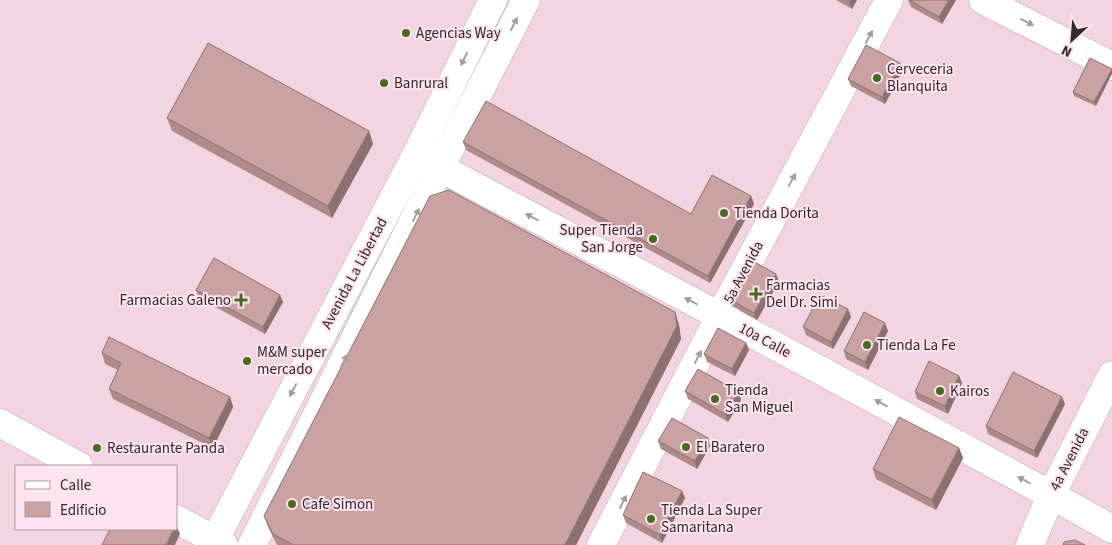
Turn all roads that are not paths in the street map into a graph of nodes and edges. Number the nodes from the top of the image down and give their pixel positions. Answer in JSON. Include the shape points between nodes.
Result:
{"nodes":[{"id":1,"x":493,"y":0,"type":"edge"},
{"id":2,"x":526,"y":0,"type":"edge"},
{"id":3,"x":889,"y":0,"type":"edge"},
{"id":4,"x":984,"y":0,"type":"edge"},
{"id":5,"x":1112,"y":66,"type":"edge"},
{"id":6,"x":416,"y":155,"type":"junction"},
{"id":7,"x":441,"y":168,"type":"junction"},
{"id":8,"x":720,"y":316,"type":"junction"},
{"id":9,"x":1112,"y":375,"type":"edge"},
{"id":10,"x":0,"y":424,"type":"edge"},
{"id":11,"x":77,"y":465,"type":"edge"},
{"id":12,"x":1051,"y":495,"type":"junction"},
{"id":13,"x":178,"y":520,"type":"edge"},
{"id":14,"x":1112,"y":529,"type":"edge"},
{"id":15,"x":217,"y":543,"type":"edge"},
{"id":16,"x":252,"y":545,"type":"edge"},
{"id":17,"x":601,"y":545,"type":"edge"},
{"id":18,"x":1030,"y":545,"type":"edge"}],
"edges":[{"from":1,"to":6,"type":"street","name":"Avenida La Libertad","one_way":true},
{"from":7,"to":2,"type":"street","name":"Avenida La Libertad","one_way":true},
{"from":8,"to":3,"type":"street","name":"5a Avenida","one_way":true},
{"from":4,"to":5,"type":"street","one_way":true},
{"from":6,"to":7,"type":"street","name":"10a Calle"},
{"from":6,"to":15,"type":"street","name":"Avenida La Libertad","one_way":true},
{"from":8,"to":7,"type":"street","name":"10a Calle","one_way":true},
{"from":16,"to":7,"type":"street","name":"Avenida La Libertad","one_way":true},
{"from":12,"to":8,"type":"street","name":"10a Calle","one_way":true},
{"from":17,"to":8,"type":"street","name":"5a Avenida","one_way":true},
{"from":9,"to":12,"type":"street","name":"4a Avenida"},
{"from":10,"to":11,"type":"street"},
{"from":12,"to":14,"type":"street","name":"10a Calle"},
{"from":12,"to":18,"type":"street","name":"4a Avenida"},
{"from":13,"to":15,"type":"street"}]}
